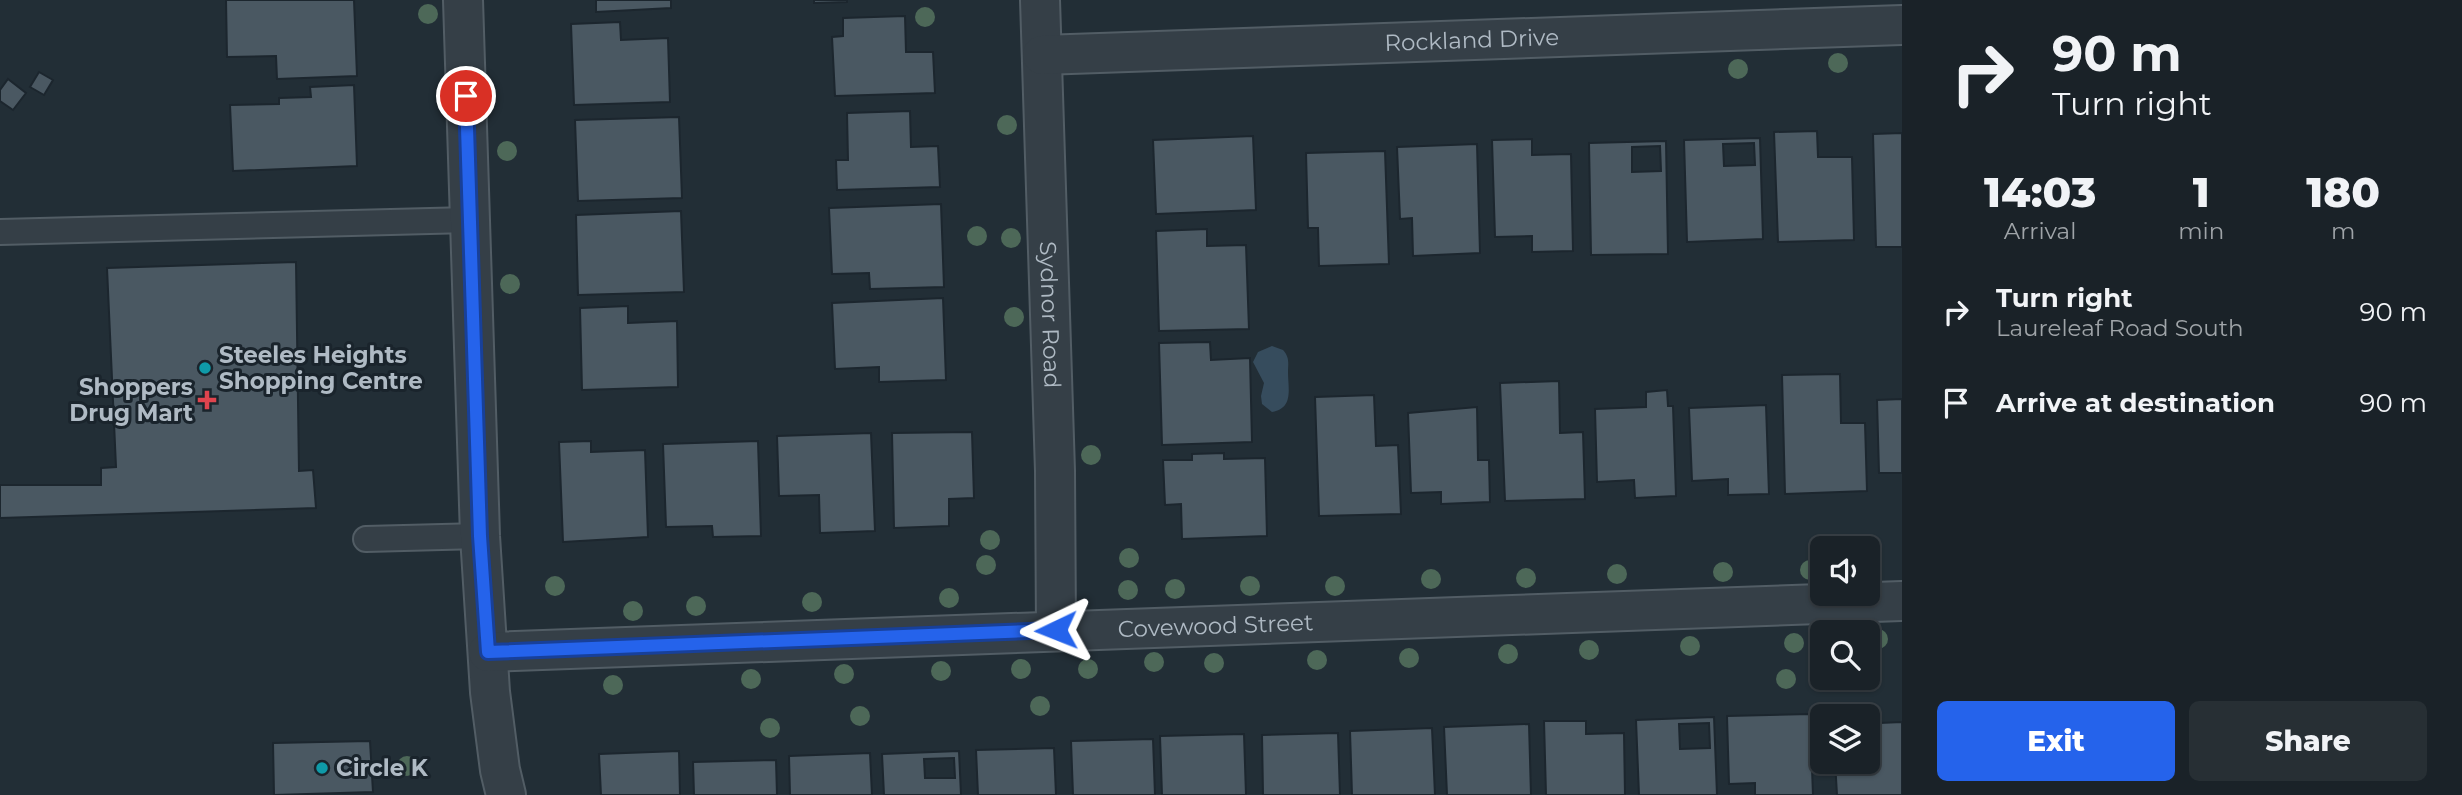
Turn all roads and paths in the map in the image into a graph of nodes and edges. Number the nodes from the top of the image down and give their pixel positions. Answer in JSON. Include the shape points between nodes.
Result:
{"nodes":[{"id":1,"x":463,"y":0,"type":"edge"},
{"id":2,"x":1040,"y":0,"type":"edge"},
{"id":3,"x":1902,"y":25,"type":"edge"},
{"id":4,"x":1042,"y":55,"type":"junction"},
{"id":5,"x":469,"y":220,"type":"junction"},
{"id":6,"x":0,"y":232,"type":"edge"},
{"id":7,"x":480,"y":536,"type":"junction"},
{"id":8,"x":366,"y":539,"type":"dead end"},
{"id":9,"x":1902,"y":601,"type":"edge"},
{"id":10,"x":1056,"y":630,"type":"junction"},
{"id":11,"x":488,"y":652,"type":"junction"},
{"id":12,"x":506,"y":795,"type":"edge"}],
"edges":[{"from":1,"to":5,"type":"street"},
{"from":2,"to":4,"type":"street","name":"Sydnor Road"},
{"from":3,"to":4,"type":"street","name":"Rockland Drive"},
{"from":4,"to":10,"type":"street","name":"Sydnor Road"},
{"from":5,"to":6,"type":"lane"},
{"from":5,"to":7,"type":"street"},
{"from":7,"to":8,"type":"lane"},
{"from":7,"to":11,"type":"street"},
{"from":9,"to":10,"type":"street","name":"Covewood Street"},
{"from":10,"to":11,"type":"street","name":"Covewood Street"},
{"from":11,"to":12,"type":"street","via":[[496,744]]}]}
